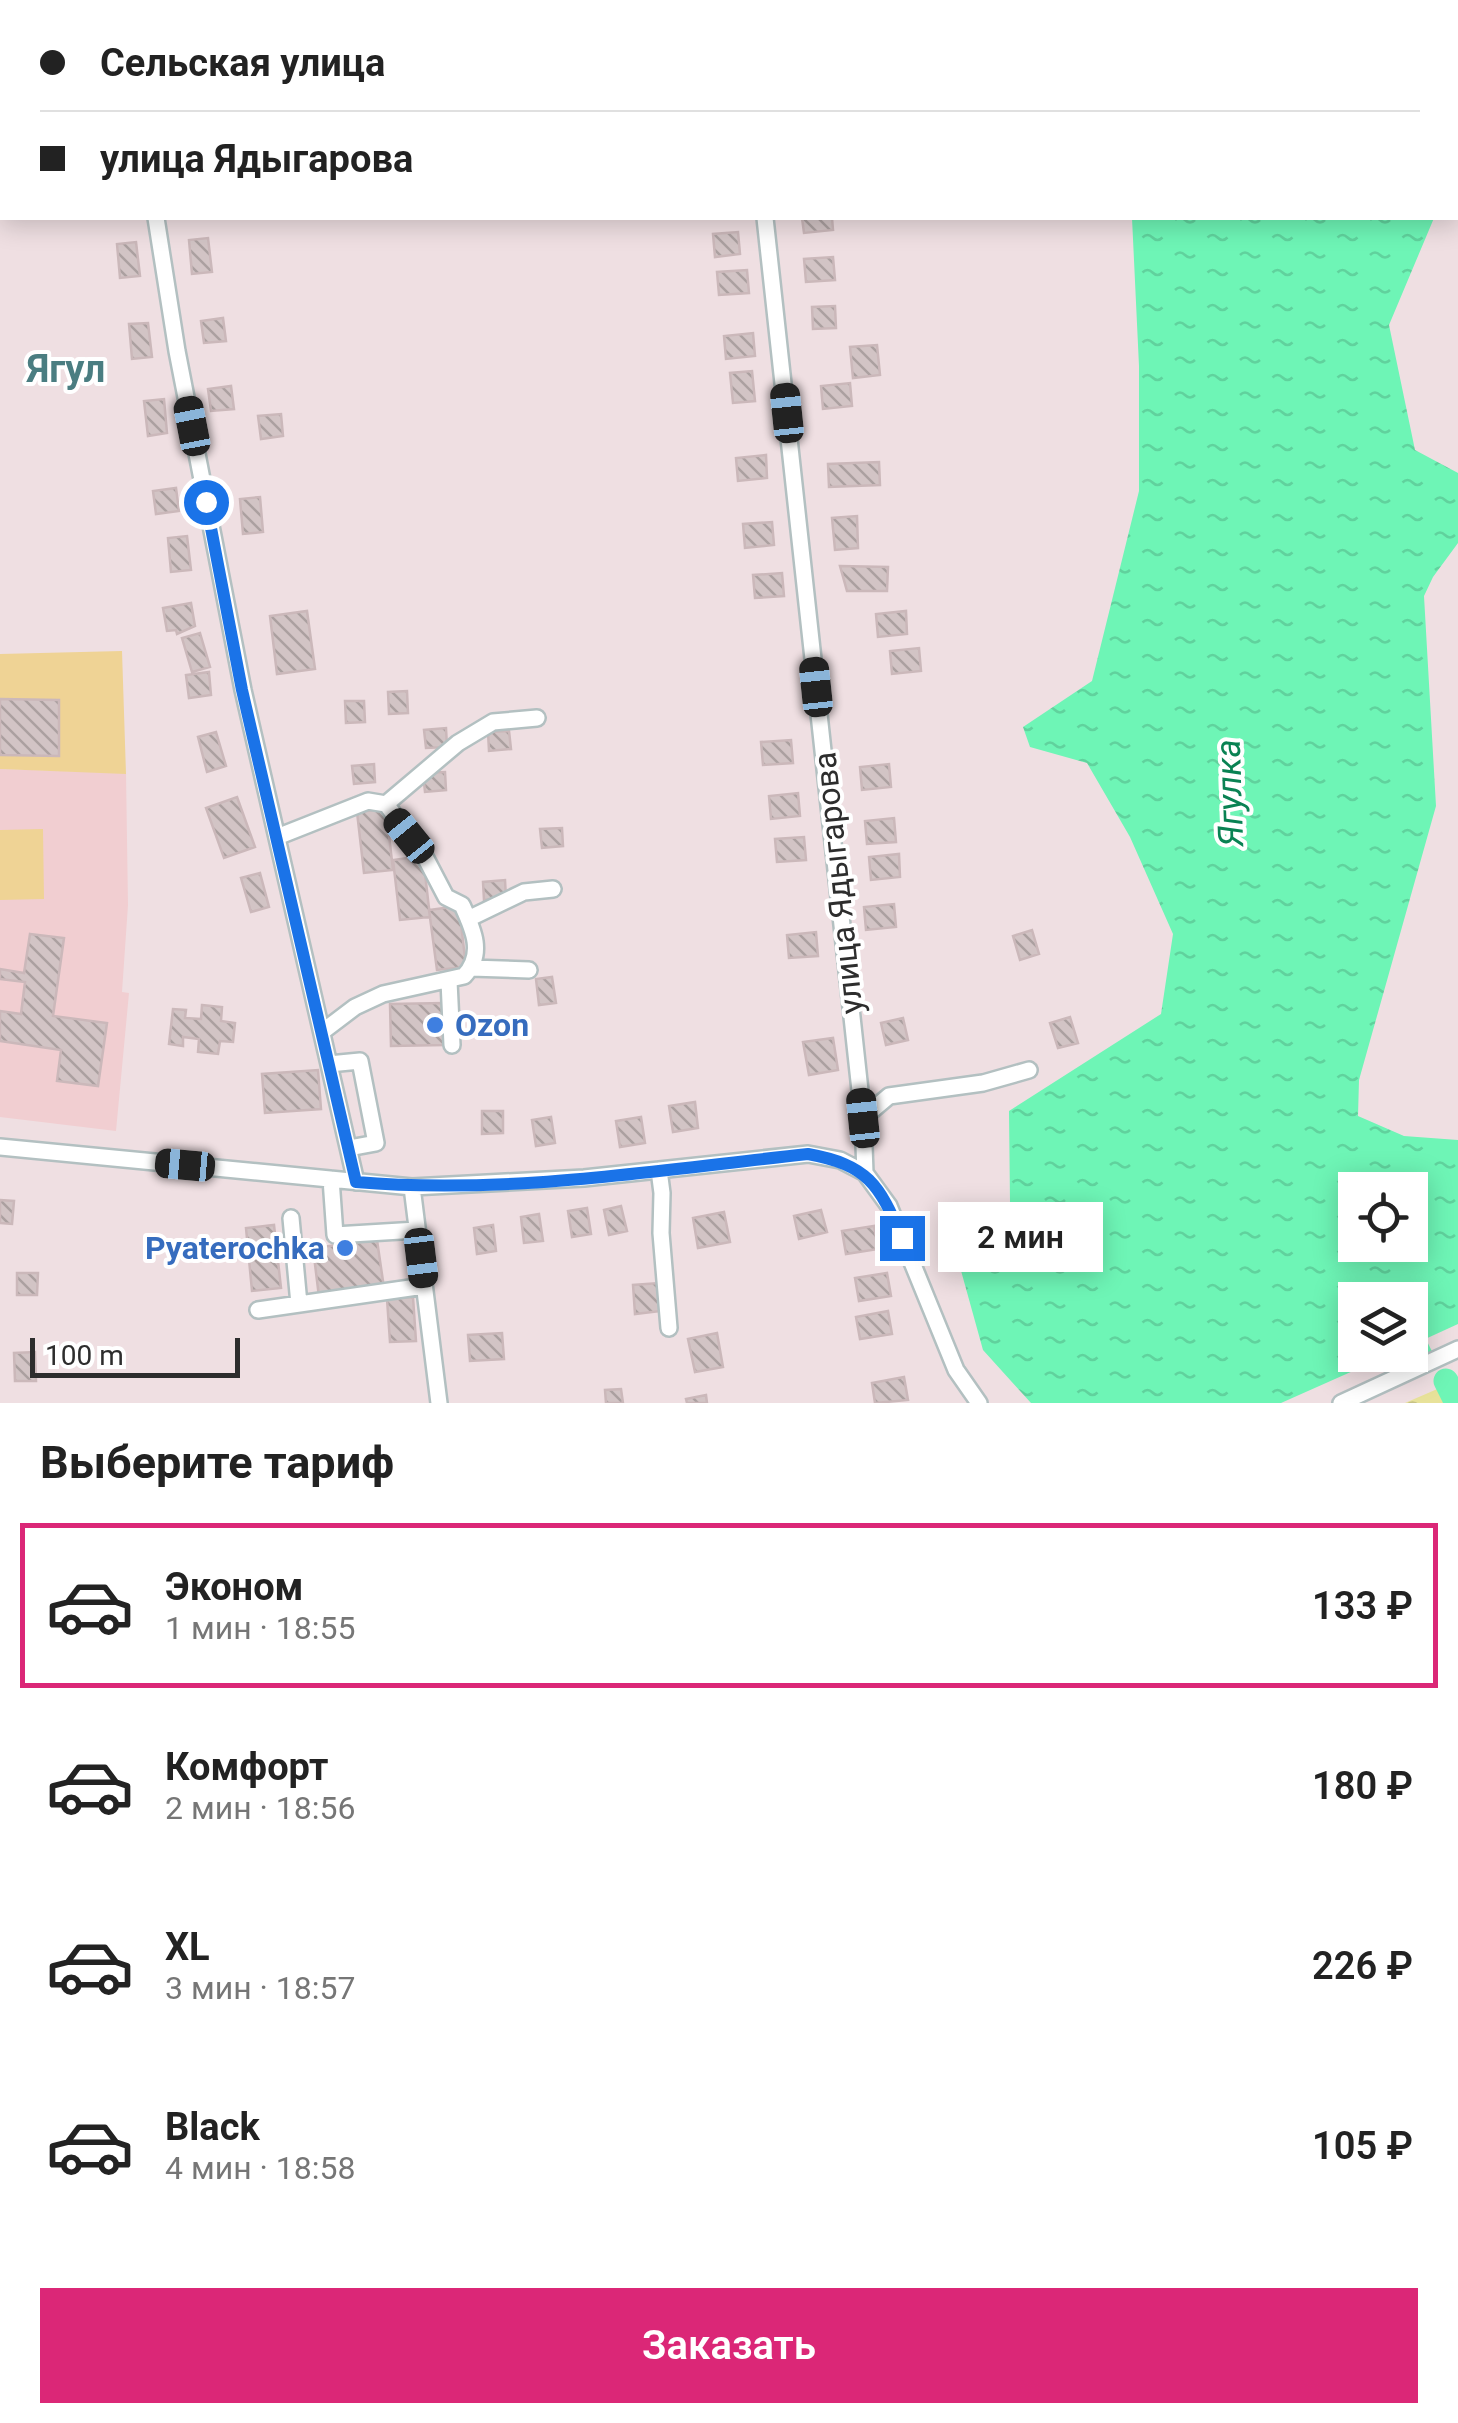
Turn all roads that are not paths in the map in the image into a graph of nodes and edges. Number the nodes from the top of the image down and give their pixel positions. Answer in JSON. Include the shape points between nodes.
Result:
{"nodes":[{"id":1,"x":156,"y":220,"type":"edge"},
{"id":2,"x":766,"y":220,"type":"edge"},
{"id":3,"x":537,"y":718,"type":"dead end"},
{"id":4,"x":386,"y":804,"type":"junction"},
{"id":5,"x":277,"y":837,"type":"junction"},
{"id":6,"x":553,"y":890,"type":"dead end"},
{"id":7,"x":468,"y":919,"type":"junction"},
{"id":8,"x":471,"y":968,"type":"junction"},
{"id":9,"x":528,"y":970,"type":"dead end"},
{"id":10,"x":449,"y":981,"type":"junction"},
{"id":11,"x":322,"y":1032,"type":"junction"},
{"id":12,"x":452,"y":1045,"type":"dead end"},
{"id":13,"x":330,"y":1064,"type":"junction"},
{"id":14,"x":1029,"y":1070,"type":"dead end"},
{"id":15,"x":863,"y":1118,"type":"junction"},
{"id":16,"x":0,"y":1147,"type":"edge"},
{"id":17,"x":349,"y":1148,"type":"junction"},
{"id":18,"x":659,"y":1170,"type":"junction"},
{"id":19,"x":865,"y":1173,"type":"junction"},
{"id":20,"x":331,"y":1179,"type":"junction"},
{"id":21,"x":356,"y":1182,"type":"junction"},
{"id":22,"x":412,"y":1187,"type":"junction"},
{"id":23,"x":291,"y":1218,"type":"dead end"},
{"id":24,"x":417,"y":1230,"type":"junction"},
{"id":25,"x":424,"y":1286,"type":"junction"},
{"id":26,"x":299,"y":1304,"type":"junction"},
{"id":27,"x":258,"y":1310,"type":"dead end"},
{"id":28,"x":669,"y":1328,"type":"dead end"},
{"id":29,"x":1458,"y":1349,"type":"edge"},
{"id":30,"x":439,"y":1403,"type":"edge"},
{"id":31,"x":979,"y":1403,"type":"edge"},
{"id":32,"x":1340,"y":1403,"type":"edge"}],
"edges":[{"from":1,"to":5,"type":"street","via":[[242,690]]},
{"from":2,"to":15,"type":"street","name":"улица Ядыгарова"},
{"from":3,"to":4,"type":"street","via":[[494,722]]},
{"from":4,"to":5,"type":"street","via":[[368,802]]},
{"from":4,"to":7,"type":"street","via":[[423,852],[439,888],[462,904]]},
{"from":5,"to":11,"type":"street"},
{"from":6,"to":7,"type":"street","via":[[524,892]]},
{"from":7,"to":8,"type":"street","via":[[477,946]]},
{"from":8,"to":9,"type":"street"},
{"from":8,"to":10,"type":"street"},
{"from":10,"to":11,"type":"street","via":[[383,994]]},
{"from":10,"to":12,"type":"street"},
{"from":11,"to":13,"type":"street"},
{"from":13,"to":17,"type":"street"},
{"from":13,"to":17,"type":"street","via":[[360,1060],[376,1143]]},
{"from":14,"to":15,"type":"street","via":[[889,1096]]},
{"from":15,"to":19,"type":"street","name":"улица Ядыгарова"},
{"from":16,"to":20,"type":"street"},
{"from":17,"to":21,"type":"street"},
{"from":18,"to":19,"type":"street","via":[[808,1154]]},
{"from":18,"to":22,"type":"street"},
{"from":18,"to":28,"type":"street"},
{"from":19,"to":31,"type":"street","via":[[889,1206],[956,1370]]},
{"from":20,"to":21,"type":"street"},
{"from":20,"to":24,"type":"street","via":[[335,1236]]},
{"from":21,"to":22,"type":"street"},
{"from":22,"to":24,"type":"street"},
{"from":23,"to":26,"type":"street"},
{"from":24,"to":25,"type":"street"},
{"from":25,"to":26,"type":"street"},
{"from":25,"to":30,"type":"street"},
{"from":26,"to":27,"type":"street"},
{"from":29,"to":32,"type":"street"}]}
